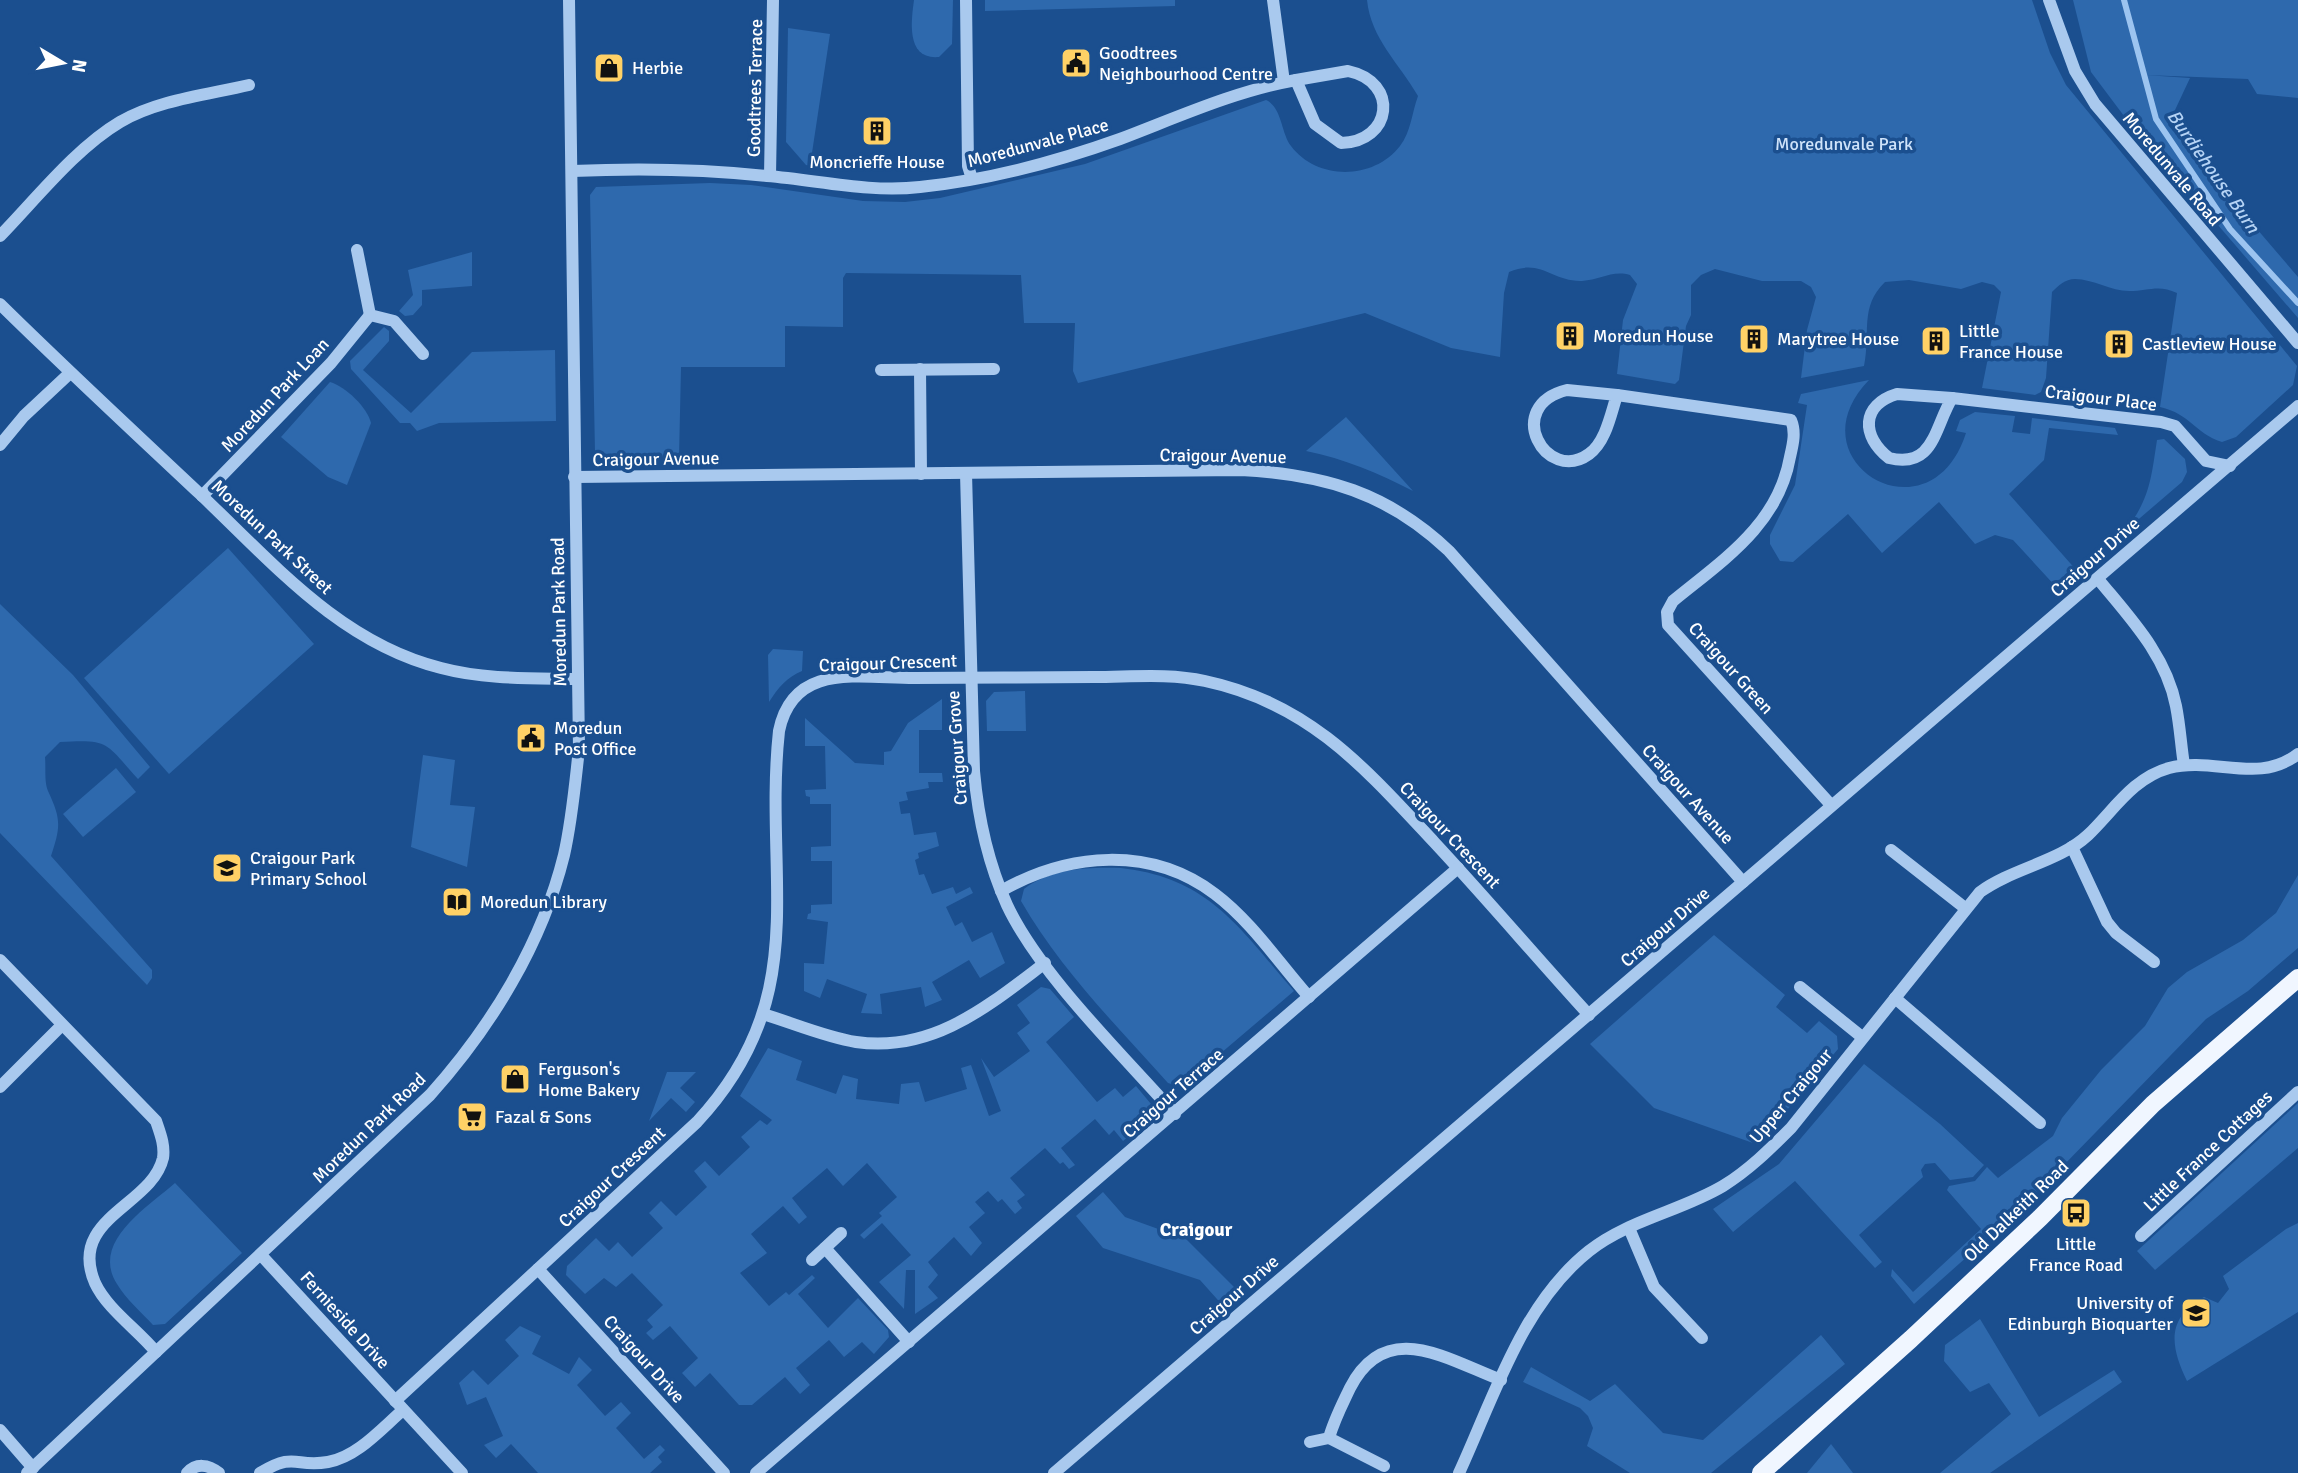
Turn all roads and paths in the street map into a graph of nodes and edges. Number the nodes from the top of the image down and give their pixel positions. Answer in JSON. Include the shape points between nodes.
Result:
{"nodes":[{"id":1,"x":569,"y":0,"type":"edge"},
{"id":2,"x":773,"y":0,"type":"edge"},
{"id":3,"x":966,"y":0,"type":"edge"},
{"id":4,"x":1273,"y":0,"type":"edge"},
{"id":5,"x":2049,"y":0,"type":"edge"},
{"id":6,"x":1290,"y":81,"type":"junction"},
{"id":7,"x":248,"y":85,"type":"dead end"},
{"id":8,"x":572,"y":171,"type":"junction"},
{"id":9,"x":770,"y":176,"type":"junction"},
{"id":10,"x":972,"y":179,"type":"junction"},
{"id":11,"x":0,"y":236,"type":"edge"},
{"id":12,"x":357,"y":250,"type":"dead end"},
{"id":13,"x":0,"y":304,"type":"edge"},
{"id":14,"x":370,"y":315,"type":"junction"},
{"id":15,"x":2298,"y":343,"type":"edge"},
{"id":16,"x":423,"y":354,"type":"dead end"},
{"id":17,"x":920,"y":369,"type":"junction"},
{"id":18,"x":994,"y":369,"type":"dead end"},
{"id":19,"x":881,"y":370,"type":"dead end"},
{"id":20,"x":70,"y":373,"type":"junction"},
{"id":21,"x":1617,"y":395,"type":"junction"},
{"id":22,"x":1952,"y":398,"type":"junction"},
{"id":23,"x":2298,"y":406,"type":"edge"},
{"id":24,"x":0,"y":444,"type":"edge"},
{"id":25,"x":2230,"y":466,"type":"junction"},
{"id":26,"x":966,"y":473,"type":"junction"},
{"id":27,"x":921,"y":474,"type":"junction"},
{"id":28,"x":574,"y":477,"type":"junction"},
{"id":29,"x":202,"y":496,"type":"junction"},
{"id":30,"x":2098,"y":579,"type":"junction"},
{"id":31,"x":970,"y":678,"type":"junction"},
{"id":32,"x":578,"y":679,"type":"junction"},
{"id":33,"x":2298,"y":754,"type":"edge"},
{"id":34,"x":2184,"y":765,"type":"junction"},
{"id":35,"x":1831,"y":805,"type":"junction"},
{"id":36,"x":2073,"y":847,"type":"junction"},
{"id":37,"x":1891,"y":850,"type":"dead end"},
{"id":38,"x":1458,"y":868,"type":"junction"},
{"id":39,"x":1743,"y":881,"type":"junction"},
{"id":40,"x":1001,"y":891,"type":"junction"},
{"id":41,"x":1965,"y":908,"type":"junction"},
{"id":42,"x":0,"y":960,"type":"edge"},
{"id":43,"x":2154,"y":962,"type":"dead end"},
{"id":44,"x":1045,"y":963,"type":"junction"},
{"id":45,"x":2298,"y":978,"type":"edge"},
{"id":46,"x":1800,"y":987,"type":"dead end"},
{"id":47,"x":1309,"y":997,"type":"junction"},
{"id":48,"x":1895,"y":998,"type":"junction"},
{"id":49,"x":763,"y":1014,"type":"junction"},
{"id":50,"x":1589,"y":1016,"type":"junction"},
{"id":51,"x":62,"y":1025,"type":"junction"},
{"id":52,"x":1862,"y":1037,"type":"junction"},
{"id":53,"x":0,"y":1087,"type":"edge"},
{"id":54,"x":2298,"y":1092,"type":"edge"},
{"id":55,"x":1175,"y":1114,"type":"junction"},
{"id":56,"x":2040,"y":1123,"type":"dead end"},
{"id":57,"x":1629,"y":1228,"type":"junction"},
{"id":58,"x":841,"y":1233,"type":"dead end"},
{"id":59,"x":2141,"y":1236,"type":"dead end"},
{"id":60,"x":825,"y":1248,"type":"junction"},
{"id":61,"x":261,"y":1255,"type":"junction"},
{"id":62,"x":812,"y":1260,"type":"dead end"},
{"id":63,"x":538,"y":1269,"type":"junction"},
{"id":64,"x":1702,"y":1338,"type":"dead end"},
{"id":65,"x":909,"y":1342,"type":"junction"},
{"id":66,"x":156,"y":1352,"type":"junction"},
{"id":67,"x":1501,"y":1380,"type":"junction"},
{"id":68,"x":399,"y":1405,"type":"junction"},
{"id":69,"x":0,"y":1430,"type":"edge"},
{"id":70,"x":1329,"y":1438,"type":"junction"},
{"id":71,"x":1310,"y":1442,"type":"dead end"},
{"id":72,"x":1384,"y":1466,"type":"dead end"},
{"id":73,"x":30,"y":1470,"type":"edge"},
{"id":74,"x":187,"y":1473,"type":"edge"},
{"id":75,"x":219,"y":1473,"type":"edge"},
{"id":76,"x":260,"y":1473,"type":"edge"},
{"id":77,"x":462,"y":1473,"type":"edge"},
{"id":78,"x":724,"y":1473,"type":"edge"},
{"id":79,"x":756,"y":1473,"type":"edge"},
{"id":80,"x":1054,"y":1473,"type":"edge"},
{"id":81,"x":1459,"y":1473,"type":"edge"},
{"id":82,"x":1761,"y":1473,"type":"edge"}],
"edges":[{"from":1,"to":8,"type":"street","name":"Moredun Park Road"},
{"from":2,"to":9,"type":"street","name":"Goodtrees Terrace"},
{"from":3,"to":10,"type":"street","via":[[968,166]]},
{"from":4,"to":6,"type":"street"},
{"from":5,"to":15,"type":"street","name":"Moredunvale Road","via":[[2075,71],[2095,104]]},
{"from":6,"to":6,"type":"street","name":"Moredunvale Place","via":[[1348,71],[1362,74],[1381,92],[1380,124],[1358,142],[1331,139],[1315,124]]},
{"from":6,"to":10,"type":"street","name":"Moredunvale Place","via":[[1228,97],[1118,140],[1023,169]]},
{"from":7,"to":11,"type":"street","via":[[157,107],[121,121],[95,140]]},
{"from":8,"to":9,"type":"street","name":"Moredunvale Place","via":[[684,170]]},
{"from":8,"to":28,"type":"street","name":"Moredun Park Road"},
{"from":9,"to":10,"type":"street","name":"Moredunvale Place","via":[[872,189]]},
{"from":12,"to":14,"type":"street"},
{"from":13,"to":20,"type":"street","name":"Moredun Park Street"},
{"from":14,"to":16,"type":"street","via":[[394,321]]},
{"from":14,"to":29,"type":"street","name":"Moredun Park Loan","via":[[331,363]]},
{"from":17,"to":18,"type":"street"},
{"from":17,"to":19,"type":"street"},
{"from":17,"to":27,"type":"street"},
{"from":20,"to":24,"type":"street"},
{"from":20,"to":29,"type":"street","name":"Moredun Park Street"},
{"from":21,"to":21,"type":"street","name":"Craigour Green","via":[[1601,440],[1590,453],[1574,460],[1558,459],[1543,450],[1534,435],[1534,418],[1541,402],[1553,393]]},
{"from":21,"to":35,"type":"street","name":"Craigour Green","via":[[1791,420],[1795,429],[1790,460],[1771,510],[1747,540],[1673,601],[1667,612],[1668,625]]},
{"from":22,"to":22,"type":"street","name":"Craigour Place","via":[[1927,451],[1915,459],[1888,458],[1869,437],[1868,423],[1884,398],[1898,394]]},
{"from":22,"to":25,"type":"street","name":"Craigour Place","via":[[2161,422],[2175,426],[2206,461]]},
{"from":23,"to":25,"type":"street","name":"Craigour Drive"},
{"from":25,"to":30,"type":"street","name":"Craigour Drive"},
{"from":26,"to":27,"type":"street","name":"Craigour Avenue"},
{"from":26,"to":31,"type":"street","name":"Craigour Grove"},
{"from":26,"to":39,"type":"street","name":"Craigour Avenue","via":[[1275,472],[1338,485],[1394,506],[1448,551]]},
{"from":27,"to":28,"type":"street","name":"Craigour Avenue"},
{"from":28,"to":32,"type":"street","name":"Moredun Park Road"},
{"from":29,"to":32,"type":"street","name":"Moredun Park Street","via":[[320,606],[395,651],[440,668],[475,674]]},
{"from":30,"to":34,"type":"street","via":[[2158,656],[2176,705]]},
{"from":30,"to":35,"type":"street","name":"Craigour Drive"},
{"from":31,"to":38,"type":"street","name":"Craigour Crescent","via":[[1179,677],[1256,696],[1308,722],[1348,752]]},
{"from":31,"to":40,"type":"street","name":"Craigour Grove","via":[[976,795]]},
{"from":31,"to":49,"type":"street","name":"Craigour Crescent","via":[[818,680],[790,699],[777,745],[778,921]]},
{"from":32,"to":61,"type":"street","name":"Moredun Park Road","via":[[579,749],[564,853],[545,910],[512,982],[468,1050],[430,1095]]},
{"from":33,"to":34,"type":"street","name":"Upper Craigour","via":[[2269,769],[2252,771]]},
{"from":34,"to":36,"type":"street","name":"Upper Craigour","via":[[2151,775],[2132,789]]},
{"from":35,"to":39,"type":"street","name":"Craigour Drive"},
{"from":36,"to":41,"type":"street","name":"Upper Craigour","via":[[1998,879]]},
{"from":36,"to":43,"type":"street","via":[[2107,922]]},
{"from":37,"to":41,"type":"street"},
{"from":38,"to":47,"type":"street","name":"Craigour Terrace"},
{"from":38,"to":50,"type":"street","name":"Craigour Crescent"},
{"from":39,"to":50,"type":"street","name":"Craigour Drive"},
{"from":40,"to":44,"type":"street","name":"Craigour Grove"},
{"from":40,"to":47,"type":"street","via":[[1042,872],[1090,860],[1124,859],[1160,867],[1195,881],[1226,903]]},
{"from":41,"to":48,"type":"street","name":"Upper Craigour"},
{"from":42,"to":51,"type":"street"},
{"from":44,"to":49,"type":"street","via":[[949,1029],[896,1043],[856,1042]]},
{"from":44,"to":55,"type":"street","name":"Craigour Grove"},
{"from":45,"to":82,"type":"main road","name":"Old Dalkeith Road","via":[[2153,1104],[1912,1339]]},
{"from":46,"to":52,"type":"street"},
{"from":47,"to":55,"type":"street","name":"Craigour Terrace"},
{"from":48,"to":52,"type":"street","name":"Upper Craigour"},
{"from":48,"to":56,"type":"street"},
{"from":49,"to":63,"type":"street","name":"Craigour Crescent","via":[[739,1068],[712,1106]]},
{"from":50,"to":80,"type":"street","name":"Craigour Drive"},
{"from":51,"to":53,"type":"street"},
{"from":51,"to":66,"type":"street","via":[[156,1121],[162,1137],[162,1161],[155,1175],[100,1228],[90,1258],[96,1285]]},
{"from":52,"to":57,"type":"street","name":"Upper Craigour","via":[[1791,1128],[1757,1162],[1721,1187]]},
{"from":54,"to":59,"type":"street","name":"Little France Cottages"},
{"from":55,"to":65,"type":"street","name":"Craigour Terrace"},
{"from":57,"to":64,"type":"street","via":[[1654,1287]]},
{"from":57,"to":67,"type":"street","name":"Upper Craigour","via":[[1591,1249],[1558,1278]]},
{"from":58,"to":60,"type":"street"},
{"from":60,"to":62,"type":"street"},
{"from":60,"to":65,"type":"street"},
{"from":61,"to":66,"type":"street","name":"Moredun Park Road"},
{"from":61,"to":68,"type":"street","name":"Fernieside Drive"},
{"from":63,"to":68,"type":"street","name":"Craigour Crescent"},
{"from":63,"to":78,"type":"street","name":"Craigour Drive"},
{"from":65,"to":79,"type":"street","name":"Craigour Terrace"},
{"from":66,"to":73,"type":"street","name":"Moredun Park Road"},
{"from":67,"to":70,"type":"street","via":[[1435,1354],[1397,1347],[1367,1363],[1334,1420]]},
{"from":67,"to":81,"type":"street","name":"Upper Craigour"},
{"from":68,"to":76,"type":"street","via":[[360,1448],[342,1458],[325,1463],[286,1459]]},
{"from":68,"to":77,"type":"street","name":"Fernieside Drive"},
{"from":69,"to":73,"type":"street"},
{"from":70,"to":71,"type":"street"},
{"from":70,"to":72,"type":"street"},
{"from":74,"to":75,"type":"street","via":[[198,1465]]}]}
